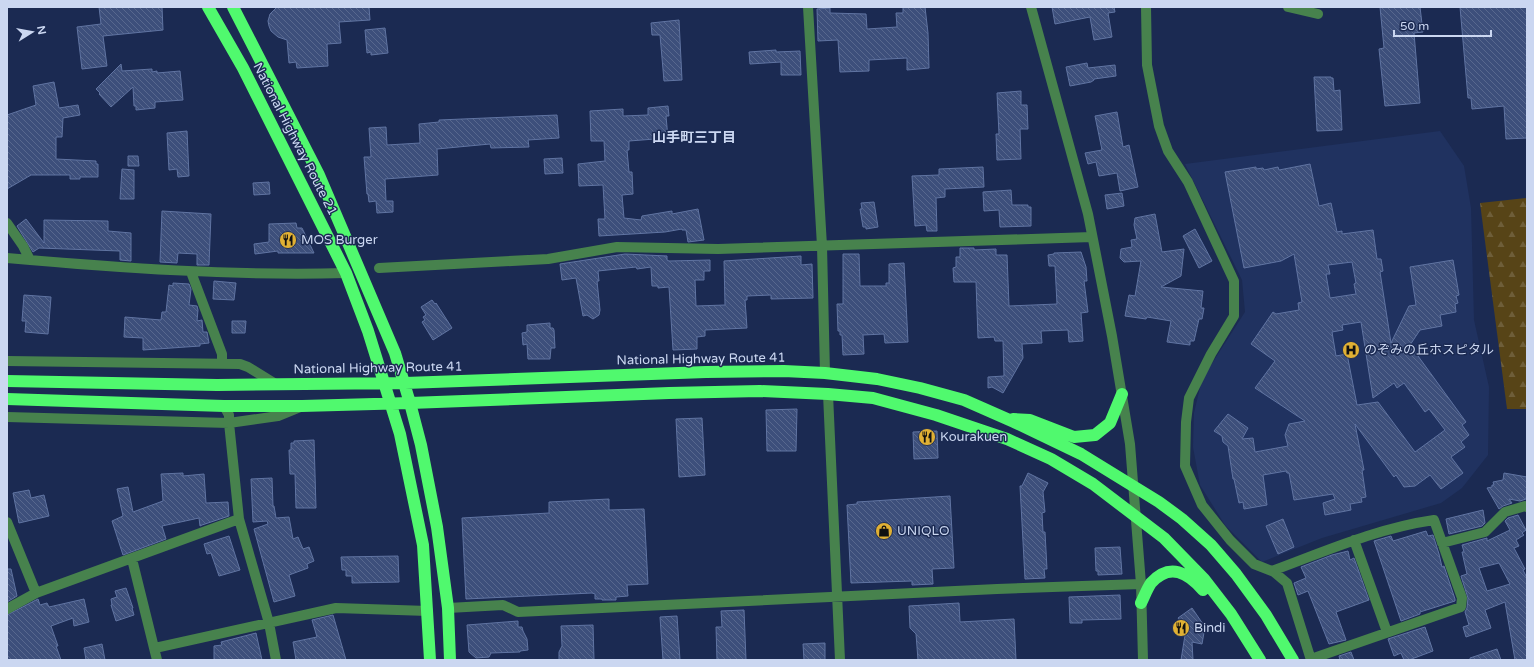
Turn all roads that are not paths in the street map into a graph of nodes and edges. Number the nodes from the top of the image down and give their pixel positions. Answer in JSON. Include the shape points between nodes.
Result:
{"nodes":[{"id":1,"x":208,"y":7,"type":"edge"},
{"id":2,"x":233,"y":7,"type":"edge"},
{"id":3,"x":808,"y":7,"type":"edge"},
{"id":4,"x":1031,"y":7,"type":"edge"},
{"id":5,"x":1146,"y":7,"type":"edge"},
{"id":6,"x":1288,"y":7,"type":"edge"},
{"id":7,"x":1318,"y":14,"type":"dead end"},
{"id":8,"x":7,"y":223,"type":"edge"},
{"id":9,"x":1092,"y":237,"type":"junction"},
{"id":10,"x":822,"y":246,"type":"junction"},
{"id":11,"x":7,"y":258,"type":"edge"},
{"id":12,"x":30,"y":260,"type":"junction"},
{"id":13,"x":379,"y":268,"type":"dead end"},
{"id":14,"x":191,"y":272,"type":"junction"},
{"id":15,"x":346,"y":273,"type":"junction"},
{"id":16,"x":7,"y":361,"type":"edge"},
{"id":17,"x":222,"y":364,"type":"junction"},
{"id":18,"x":825,"y":372,"type":"junction"},
{"id":19,"x":7,"y":381,"type":"edge"},
{"id":20,"x":404,"y":382,"type":"junction"},
{"id":21,"x":274,"y":383,"type":"junction"},
{"id":22,"x":384,"y":383,"type":"junction"},
{"id":23,"x":828,"y":394,"type":"junction"},
{"id":24,"x":1122,"y":394,"type":"junction"},
{"id":25,"x":7,"y":400,"type":"edge"},
{"id":26,"x":391,"y":403,"type":"junction"},
{"id":27,"x":410,"y":403,"type":"junction"},
{"id":28,"x":224,"y":406,"type":"junction"},
{"id":29,"x":302,"y":406,"type":"junction"},
{"id":30,"x":7,"y":416,"type":"edge"},
{"id":31,"x":1006,"y":418,"type":"junction"},
{"id":32,"x":229,"y":423,"type":"junction"},
{"id":33,"x":1133,"y":486,"type":"junction"},
{"id":34,"x":1527,"y":507,"type":"edge"},
{"id":35,"x":1136,"y":517,"type":"junction"},
{"id":36,"x":240,"y":519,"type":"junction"},
{"id":37,"x":7,"y":522,"type":"edge"},
{"id":38,"x":1354,"y":540,"type":"junction"},
{"id":39,"x":1442,"y":542,"type":"junction"},
{"id":40,"x":132,"y":559,"type":"junction"},
{"id":41,"x":1272,"y":571,"type":"junction"},
{"id":42,"x":1140,"y":584,"type":"junction"},
{"id":43,"x":36,"y":593,"type":"junction"},
{"id":44,"x":838,"y":597,"type":"junction"},
{"id":45,"x":1141,"y":603,"type":"junction"},
{"id":46,"x":7,"y":608,"type":"edge"},
{"id":47,"x":448,"y":608,"type":"junction"},
{"id":48,"x":428,"y":611,"type":"junction"},
{"id":49,"x":269,"y":623,"type":"junction"},
{"id":50,"x":1239,"y":626,"type":"junction"},
{"id":51,"x":1387,"y":632,"type":"junction"},
{"id":52,"x":155,"y":648,"type":"junction"},
{"id":53,"x":1311,"y":659,"type":"edge"},
{"id":54,"x":157,"y":660,"type":"edge"},
{"id":55,"x":276,"y":660,"type":"edge"},
{"id":56,"x":430,"y":660,"type":"edge"},
{"id":57,"x":450,"y":660,"type":"edge"},
{"id":58,"x":840,"y":660,"type":"edge"},
{"id":59,"x":1143,"y":660,"type":"edge"},
{"id":60,"x":1260,"y":660,"type":"edge"},
{"id":61,"x":1293,"y":660,"type":"edge"}],
"edges":[{"from":1,"to":15,"type":"highway","name":"National Highway Route 21","via":[[243,68]]},
{"from":2,"to":20,"type":"highway","name":"National Highway Route 21","via":[[319,175],[395,353]]},
{"from":3,"to":10,"type":"street"},
{"from":4,"to":9,"type":"street","via":[[1077,172]]},
{"from":5,"to":41,"type":"street","via":[[1147,65],[1159,126],[1168,150],[1188,182],[1234,281],[1234,316],[1189,398],[1185,466],[1202,504],[1230,540],[1254,564]]},
{"from":6,"to":7,"type":"street"},
{"from":8,"to":12,"type":"street"},
{"from":9,"to":10,"type":"street"},
{"from":9,"to":24,"type":"street"},
{"from":10,"to":13,"type":"street","via":[[718,249],[617,247],[548,259]]},
{"from":10,"to":18,"type":"street"},
{"from":11,"to":12,"type":"street"},
{"from":12,"to":14,"type":"street"},
{"from":14,"to":15,"type":"street"},
{"from":14,"to":17,"type":"street","via":[[222,354]]},
{"from":15,"to":22,"type":"highway","name":"National Highway Route 21"},
{"from":16,"to":17,"type":"street"},
{"from":17,"to":21,"type":"street","via":[[240,364]]},
{"from":18,"to":20,"type":"highway","name":"National Highway Route 41","via":[[784,370]]},
{"from":18,"to":31,"type":"highway","name":"National Highway Route 41","via":[[877,379],[935,392],[964,400]]},
{"from":19,"to":21,"type":"highway","name":"National Highway Route 41","via":[[217,385]]},
{"from":20,"to":22,"type":"highway","name":"National Highway Route 41"},
{"from":20,"to":27,"type":"highway","name":"National Highway Route 21"},
{"from":21,"to":22,"type":"highway","name":"National Highway Route 41"},
{"from":22,"to":26,"type":"highway","name":"National Highway Route 21"},
{"from":23,"to":27,"type":"highway","via":[[760,391]]},
{"from":23,"to":35,"type":"highway","via":[[873,398],[936,415],[1007,439],[1051,459],[1087,480]]},
{"from":23,"to":44,"type":"street"},
{"from":24,"to":31,"type":"highway","via":[[1110,423],[1095,435],[1074,437],[1030,420]]},
{"from":24,"to":33,"type":"street","via":[[1130,444]]},
{"from":25,"to":28,"type":"highway"},
{"from":26,"to":27,"type":"highway"},
{"from":26,"to":29,"type":"highway"},
{"from":26,"to":48,"type":"highway","name":"National Highway Route 21","via":[[410,477],[423,545]]},
{"from":27,"to":47,"type":"highway","name":"National Highway Route 21","via":[[438,527]]},
{"from":28,"to":29,"type":"highway"},
{"from":28,"to":32,"type":"street"},
{"from":29,"to":32,"type":"street","via":[[278,416]]},
{"from":30,"to":32,"type":"street"},
{"from":31,"to":33,"type":"highway","name":"National Highway Route 41","via":[[1081,454]]},
{"from":32,"to":36,"type":"street"},
{"from":33,"to":35,"type":"street"},
{"from":33,"to":61,"type":"highway","name":"National Highway Route 41","via":[[1182,519],[1211,545],[1266,615]]},
{"from":34,"to":39,"type":"street","via":[[1505,512],[1484,532]]},
{"from":35,"to":42,"type":"street"},
{"from":35,"to":50,"type":"highway","via":[[1164,538],[1204,579]]},
{"from":36,"to":40,"type":"street"},
{"from":36,"to":49,"type":"street"},
{"from":37,"to":43,"type":"street"},
{"from":38,"to":39,"type":"street","via":[[1410,523],[1434,520]]},
{"from":38,"to":41,"type":"street"},
{"from":38,"to":51,"type":"street"},
{"from":39,"to":51,"type":"street","via":[[1462,598],[1461,607]]},
{"from":40,"to":43,"type":"street"},
{"from":40,"to":52,"type":"street"},
{"from":41,"to":53,"type":"street","via":[[1287,583]]},
{"from":42,"to":44,"type":"street"},
{"from":42,"to":45,"type":"street"},
{"from":43,"to":46,"type":"street"},
{"from":44,"to":47,"type":"street","via":[[518,612],[503,606]]},
{"from":44,"to":58,"type":"street"},
{"from":45,"to":50,"type":"highway","via":[[1151,584],[1160,576],[1174,571],[1183,573],[1196,582],[1228,620]]},
{"from":45,"to":59,"type":"street"},
{"from":47,"to":57,"type":"highway","name":"National Highway Route 21"},
{"from":48,"to":49,"type":"street","via":[[336,608]]},
{"from":48,"to":56,"type":"highway","name":"National Highway Route 21"},
{"from":49,"to":52,"type":"street"},
{"from":49,"to":55,"type":"street"},
{"from":50,"to":60,"type":"highway"},
{"from":51,"to":53,"type":"street"},
{"from":52,"to":54,"type":"street"}]}
